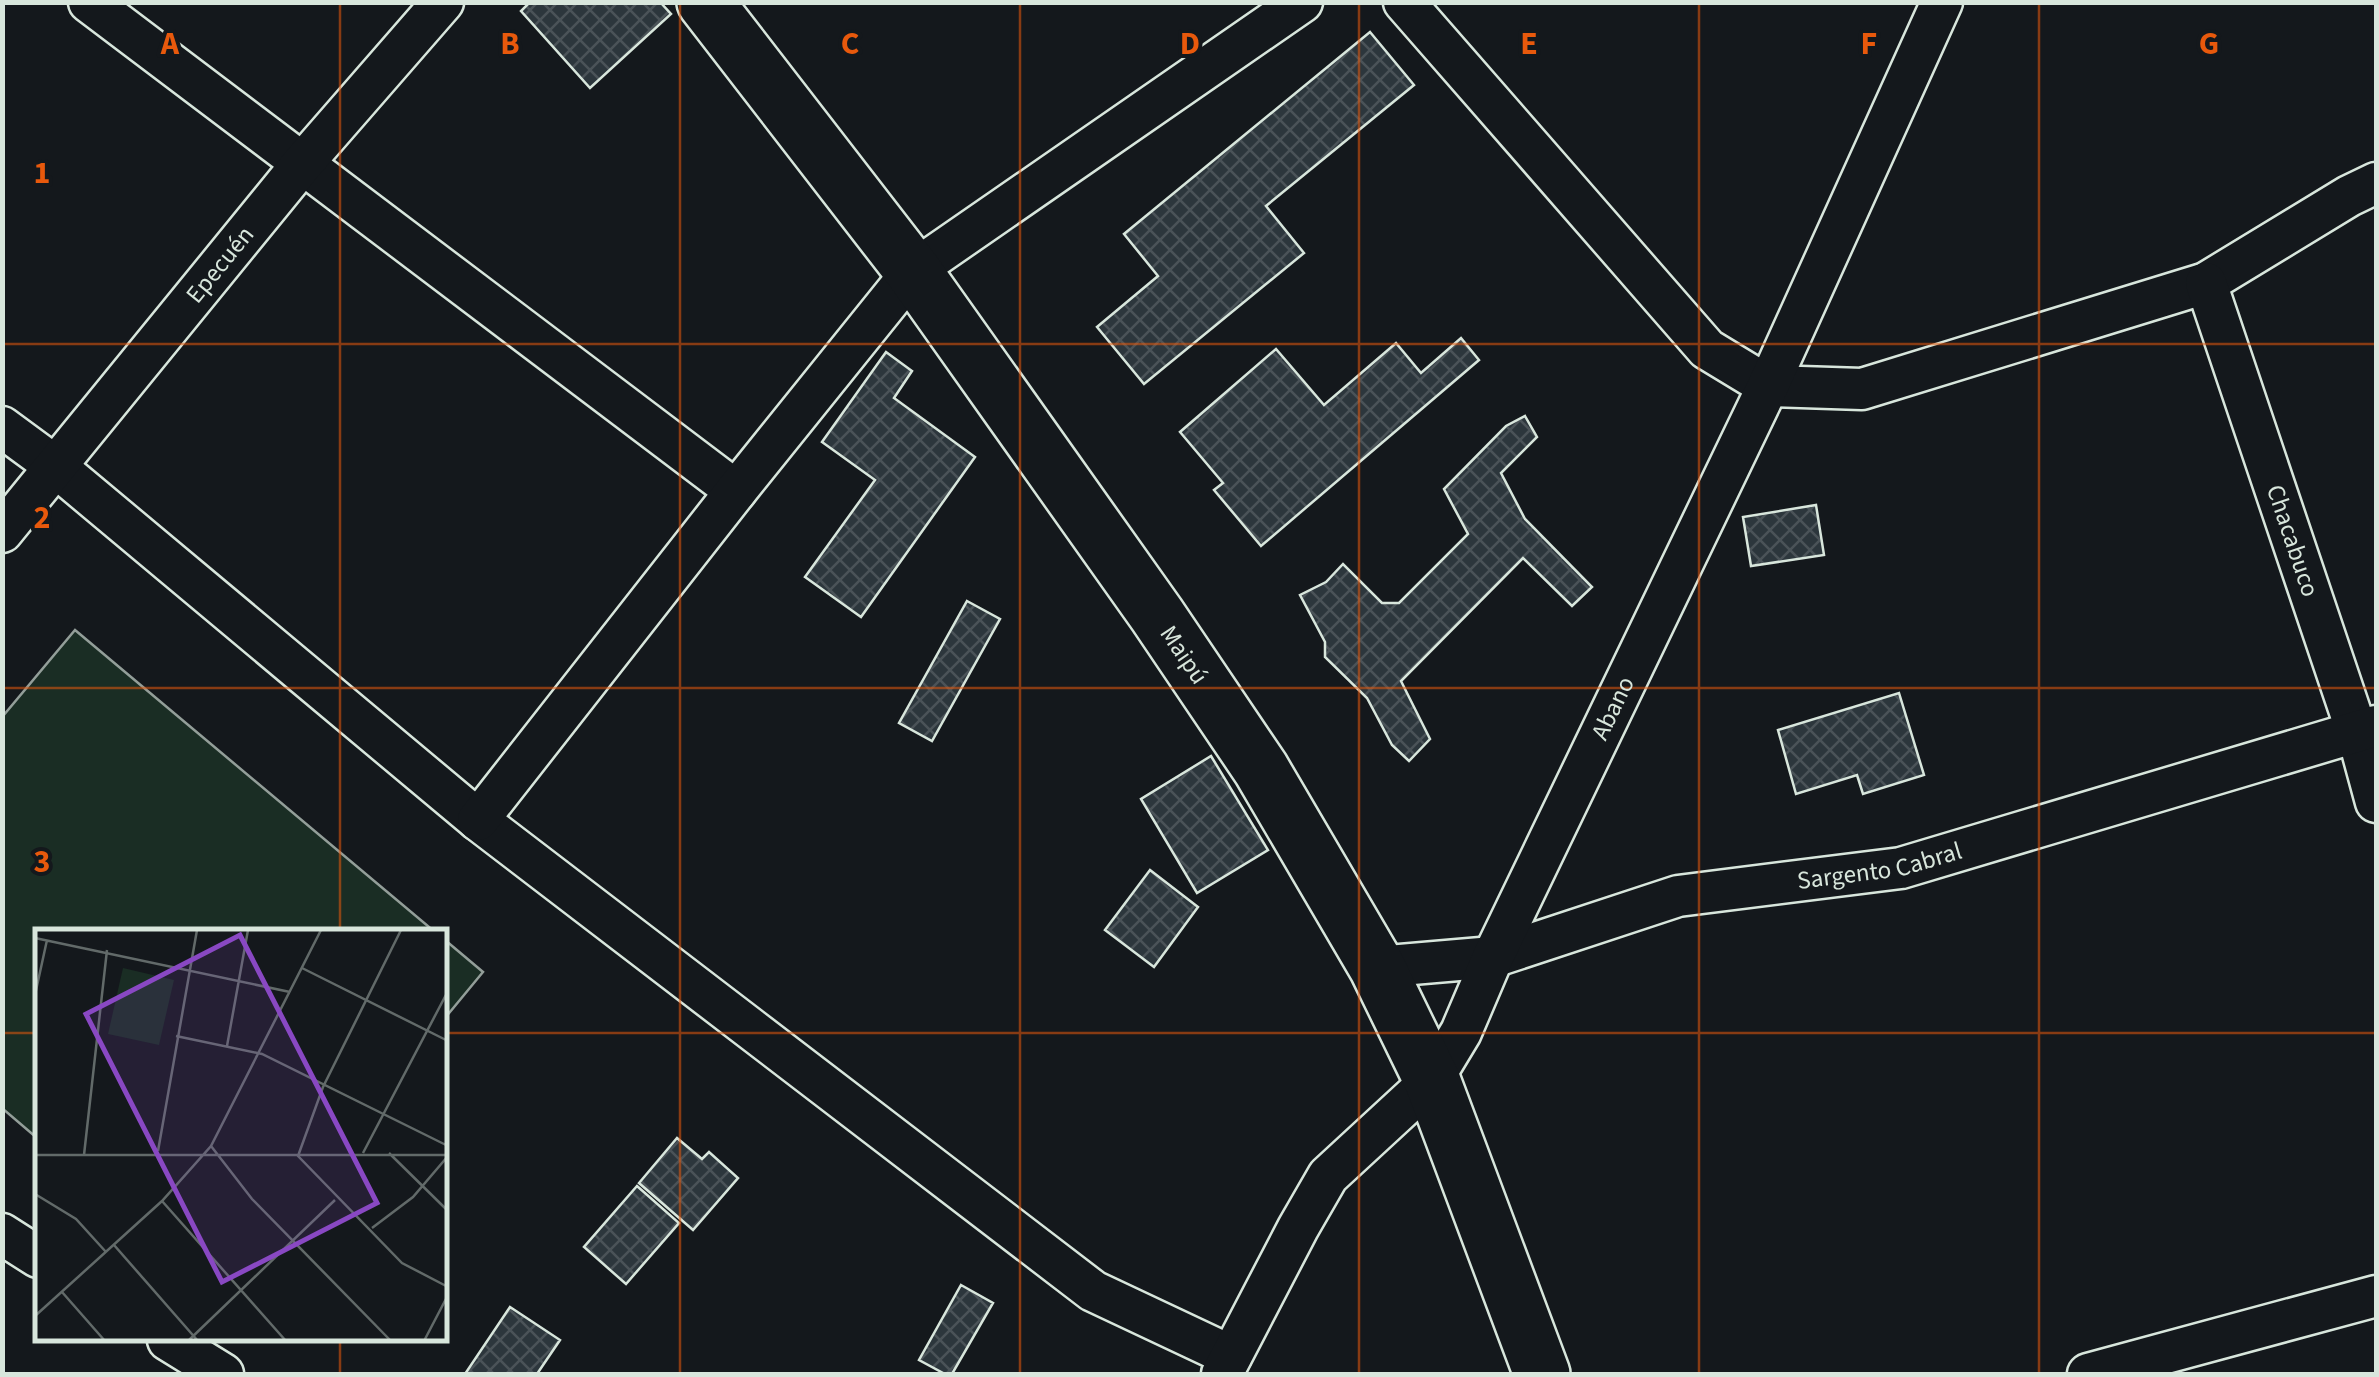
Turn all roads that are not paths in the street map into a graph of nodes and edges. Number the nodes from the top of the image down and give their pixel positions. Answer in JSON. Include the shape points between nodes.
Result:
{"nodes":[{"id":1,"x":89,"y":2,"type":"edge"},
{"id":2,"x":443,"y":2,"type":"edge"},
{"id":3,"x":705,"y":2,"type":"edge"},
{"id":4,"x":1302,"y":2,"type":"edge"},
{"id":5,"x":1404,"y":2,"type":"edge"},
{"id":6,"x":1942,"y":2,"type":"edge"},
{"id":7,"x":302,"y":164,"type":"junction"},
{"id":8,"x":2376,"y":182,"type":"edge"},
{"id":9,"x":914,"y":271,"type":"junction"},
{"id":10,"x":2206,"y":282,"type":"junction"},
{"id":11,"x":1768,"y":386,"type":"junction"},
{"id":12,"x":2,"y":427,"type":"edge"},
{"id":13,"x":56,"y":466,"type":"junction"},
{"id":14,"x":736,"y":491,"type":"junction"},
{"id":15,"x":2,"y":532,"type":"edge"},
{"id":16,"x":2367,"y":729,"type":"edge"},
{"id":17,"x":2376,"y":802,"type":"edge"},
{"id":18,"x":478,"y":820,"type":"junction"},
{"id":19,"x":1493,"y":957,"type":"junction"},
{"id":20,"x":1377,"y":967,"type":"junction"},
{"id":21,"x":1432,"y":1080,"type":"junction"},
{"id":22,"x":2,"y":1234,"type":"edge"},
{"id":23,"x":35,"y":1255,"type":"edge"},
{"id":24,"x":2376,"y":1296,"type":"edge"},
{"id":25,"x":171,"y":1342,"type":"edge"},
{"id":26,"x":1227,"y":1365,"type":"edge"},
{"id":27,"x":223,"y":1374,"type":"edge"},
{"id":28,"x":1542,"y":1374,"type":"edge"},
{"id":29,"x":2088,"y":1374,"type":"edge"}],
"edges":[{"from":1,"to":7,"type":"street"},
{"from":2,"to":7,"type":"street","name":"Epecuén"},
{"from":3,"to":9,"type":"main road","name":"Maipú"},
{"from":4,"to":9,"type":"street"},
{"from":5,"to":11,"type":"street","via":[[1707,350]]},
{"from":6,"to":11,"type":"street","name":"Abano"},
{"from":7,"to":13,"type":"street","name":"Epecuén"},
{"from":7,"to":14,"type":"street"},
{"from":8,"to":10,"type":"street"},
{"from":9,"to":14,"type":"street"},
{"from":9,"to":20,"type":"main road","name":"Maipú","via":[[1240,738]]},
{"from":10,"to":11,"type":"street","via":[[1862,389]]},
{"from":10,"to":16,"type":"street","name":"Chacabuco"},
{"from":11,"to":19,"type":"street","name":"Abano"},
{"from":12,"to":13,"type":"street"},
{"from":13,"to":15,"type":"street","name":"Epecuén"},
{"from":13,"to":18,"type":"street"},
{"from":14,"to":18,"type":"street"},
{"from":16,"to":17,"type":"street","name":"Chacabuco"},
{"from":16,"to":19,"type":"street","name":"Sargento Cabral","via":[[1901,868],[1678,896]]},
{"from":18,"to":26,"type":"street","via":[[1092,1291]]},
{"from":19,"to":20,"type":"street","name":"Sargento Cabral"},
{"from":19,"to":21,"type":"street","name":"Abano"},
{"from":20,"to":21,"type":"main road","name":"Maipú"},
{"from":21,"to":26,"type":"street","name":"Abano","via":[[1328,1176]]},
{"from":21,"to":28,"type":"main road","name":"Maipú"},
{"from":22,"to":23,"type":"street"},
{"from":24,"to":29,"type":"street"},
{"from":25,"to":27,"type":"street"}]}
